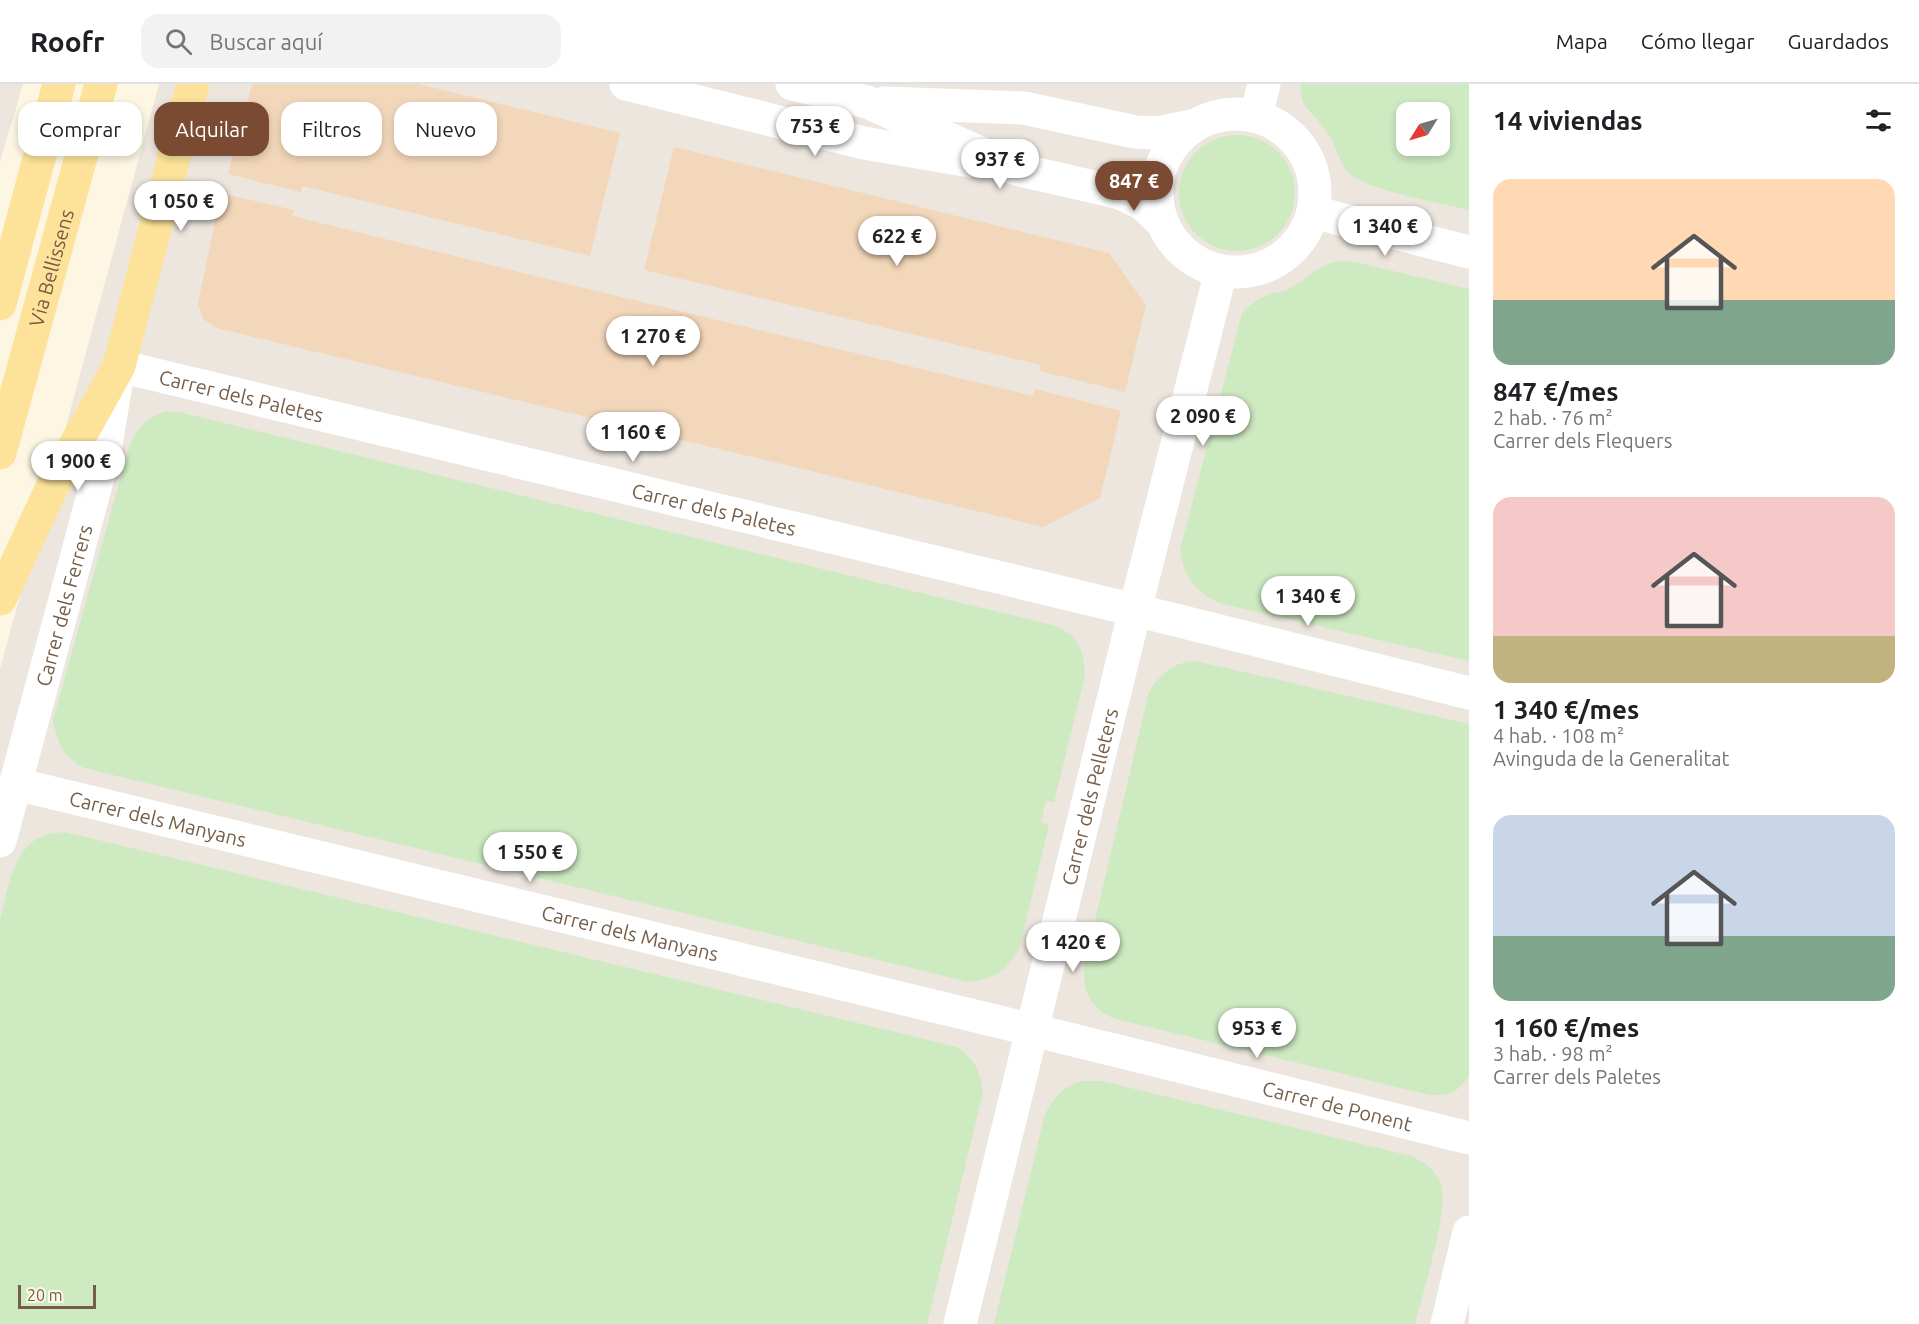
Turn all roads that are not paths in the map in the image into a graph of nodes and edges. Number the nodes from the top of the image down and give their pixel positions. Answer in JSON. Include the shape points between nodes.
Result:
{"nodes":[{"id":1,"x":59,"y":84,"type":"edge"},
{"id":2,"x":101,"y":84,"type":"edge"},
{"id":3,"x":193,"y":84,"type":"edge"},
{"id":4,"x":626,"y":84,"type":"edge"},
{"id":5,"x":792,"y":84,"type":"edge"},
{"id":6,"x":943,"y":84,"type":"edge"},
{"id":7,"x":1264,"y":84,"type":"edge"},
{"id":8,"x":867,"y":102,"type":"junction"},
{"id":9,"x":1024,"y":108,"type":"junction"},
{"id":10,"x":1256,"y":116,"type":"junction"},
{"id":11,"x":1192,"y":126,"type":"junction"},
{"id":12,"x":1016,"y":169,"type":"junction"},
{"id":13,"x":1313,"y":212,"type":"junction"},
{"id":14,"x":1162,"y":222,"type":"junction"},
{"id":15,"x":1469,"y":252,"type":"edge"},
{"id":16,"x":1221,"y":271,"type":"junction"},
{"id":17,"x":0,"y":304,"type":"edge"},
{"id":18,"x":119,"y":366,"type":"junction"},
{"id":19,"x":0,"y":453,"type":"edge"},
{"id":20,"x":0,"y":599,"type":"edge"},
{"id":21,"x":1135,"y":610,"type":"junction"},
{"id":22,"x":1469,"y":693,"type":"edge"},
{"id":23,"x":16,"y":784,"type":"junction"},
{"id":24,"x":0,"y":841,"type":"edge"},
{"id":25,"x":1033,"y":1030,"type":"junction"},
{"id":26,"x":1469,"y":1138,"type":"edge"},
{"id":27,"x":1469,"y":1232,"type":"edge"},
{"id":28,"x":960,"y":1324,"type":"edge"},
{"id":29,"x":1447,"y":1324,"type":"edge"}],
"edges":[{"from":1,"to":17,"type":"main road","name":"Via Bellissens"},
{"from":2,"to":19,"type":"main road","name":"Via Bellissens"},
{"from":3,"to":18,"type":"main road"},
{"from":4,"to":12,"type":"street","via":[[864,143]]},
{"from":5,"to":8,"type":"street"},
{"from":6,"to":9,"type":"street"},
{"from":7,"to":10,"type":"street"},
{"from":8,"to":9,"type":"street"},
{"from":8,"to":12,"type":"street"},
{"from":9,"to":11,"type":"street","via":[[1135,132],[1158,133]]},
{"from":10,"to":11,"type":"street","via":[[1234,113]]},
{"from":10,"to":13,"type":"street","via":[[1285,131],[1310,163],[1315,187]]},
{"from":11,"to":14,"type":"street","via":[[1173,144],[1160,168],[1156,196]]},
{"from":12,"to":14,"type":"street","via":[[1120,193],[1143,204]]},
{"from":13,"to":15,"type":"street"},
{"from":13,"to":16,"type":"street","via":[[1304,234],[1288,253],[1252,270]]},
{"from":14,"to":16,"type":"street","via":[[1176,244],[1196,261]]},
{"from":16,"to":21,"type":"street","name":"Carrer dels Pelleters"},
{"from":18,"to":20,"type":"main road","via":[[53,485]]},
{"from":18,"to":21,"type":"street","name":"Carrer dels Paletes"},
{"from":18,"to":23,"type":"street","name":"Carrer dels Ferrers","via":[[105,451]]},
{"from":21,"to":22,"type":"street","name":"Carrer dels Paletes"},
{"from":21,"to":25,"type":"street","name":"Carrer dels Pelleters"},
{"from":23,"to":24,"type":"street","name":"Carrer dels Ferrers"},
{"from":23,"to":25,"type":"street","name":"Carrer dels Manyans"},
{"from":25,"to":26,"type":"street","name":"Carrer de Ponent"},
{"from":25,"to":28,"type":"street","name":"Carrer dels Pelleters"},
{"from":27,"to":29,"type":"street"}]}
